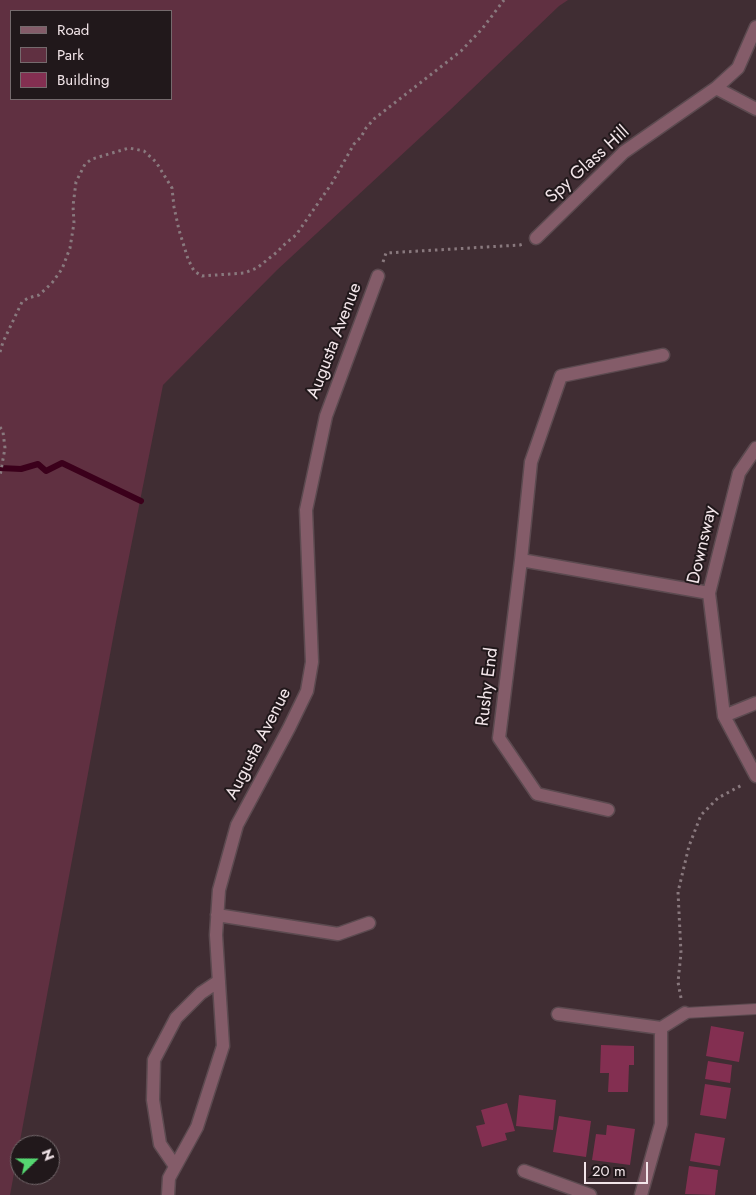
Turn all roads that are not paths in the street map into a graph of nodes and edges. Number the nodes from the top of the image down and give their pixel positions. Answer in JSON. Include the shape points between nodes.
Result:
{"nodes":[{"id":1,"x":756,"y":27,"type":"edge"},
{"id":2,"x":716,"y":88,"type":"junction"},
{"id":3,"x":756,"y":109,"type":"edge"},
{"id":4,"x":536,"y":238,"type":"road end"},
{"id":5,"x":378,"y":276,"type":"road end"},
{"id":6,"x":663,"y":355,"type":"dead end"},
{"id":7,"x":756,"y":448,"type":"edge"},
{"id":8,"x":521,"y":560,"type":"junction"},
{"id":9,"x":709,"y":593,"type":"junction"},
{"id":10,"x":756,"y":703,"type":"edge"},
{"id":11,"x":724,"y":716,"type":"junction"},
{"id":12,"x":752,"y":779,"type":"edge"},
{"id":13,"x":608,"y":810,"type":"dead end"},
{"id":14,"x":217,"y":916,"type":"junction"},
{"id":15,"x":369,"y":924,"type":"dead end"},
{"id":16,"x":219,"y":981,"type":"junction"},
{"id":17,"x":756,"y":1009,"type":"edge"},
{"id":18,"x":558,"y":1014,"type":"dead end"},
{"id":19,"x":685,"y":1014,"type":"joint"},
{"id":20,"x":661,"y":1028,"type":"junction"},
{"id":21,"x":175,"y":1166,"type":"junction"},
{"id":22,"x":524,"y":1171,"type":"dead end"},
{"id":23,"x":168,"y":1195,"type":"edge"},
{"id":24,"x":590,"y":1195,"type":"edge"},
{"id":25,"x":641,"y":1195,"type":"edge"}],
"edges":[{"from":1,"to":2,"type":"street","name":"Spy Glass Hill","via":[[738,68]]},
{"from":2,"to":3,"type":"street"},
{"from":2,"to":4,"type":"street","name":"Spy Glass Hill","via":[[624,152]]},
{"from":5,"to":14,"type":"street","name":"Augusta Avenue","via":[[326,416],[306,510],[312,662],[306,691],[237,825],[219,890]]},
{"from":6,"to":8,"type":"street","name":"Rushy End","via":[[561,376],[531,462]]},
{"from":7,"to":9,"type":"street","name":"Downsway","via":[[738,473]]},
{"from":8,"to":9,"type":"street"},
{"from":8,"to":13,"type":"street","name":"Rushy End","via":[[499,738],[537,794]]},
{"from":9,"to":11,"type":"street","name":"Downsway"},
{"from":10,"to":11,"type":"street"},
{"from":11,"to":12,"type":"street","name":"Downsway"},
{"from":14,"to":15,"type":"street","via":[[338,934]]},
{"from":14,"to":16,"type":"street","name":"Augusta Avenue"},
{"from":16,"to":21,"type":"street","name":"Augusta Avenue","via":[[223,1046],[197,1127]]},
{"from":16,"to":21,"type":"street","via":[[201,992],[176,1018],[154,1060],[153,1100],[160,1144]]},
{"from":17,"to":19,"type":"lane"},
{"from":18,"to":20,"type":"street"},
{"from":19,"to":20,"type":"street"},
{"from":20,"to":25,"type":"street","via":[[661,1124]]},
{"from":21,"to":23,"type":"street","name":"Augusta Avenue","via":[[169,1178]]},
{"from":22,"to":24,"type":"street"}]}
